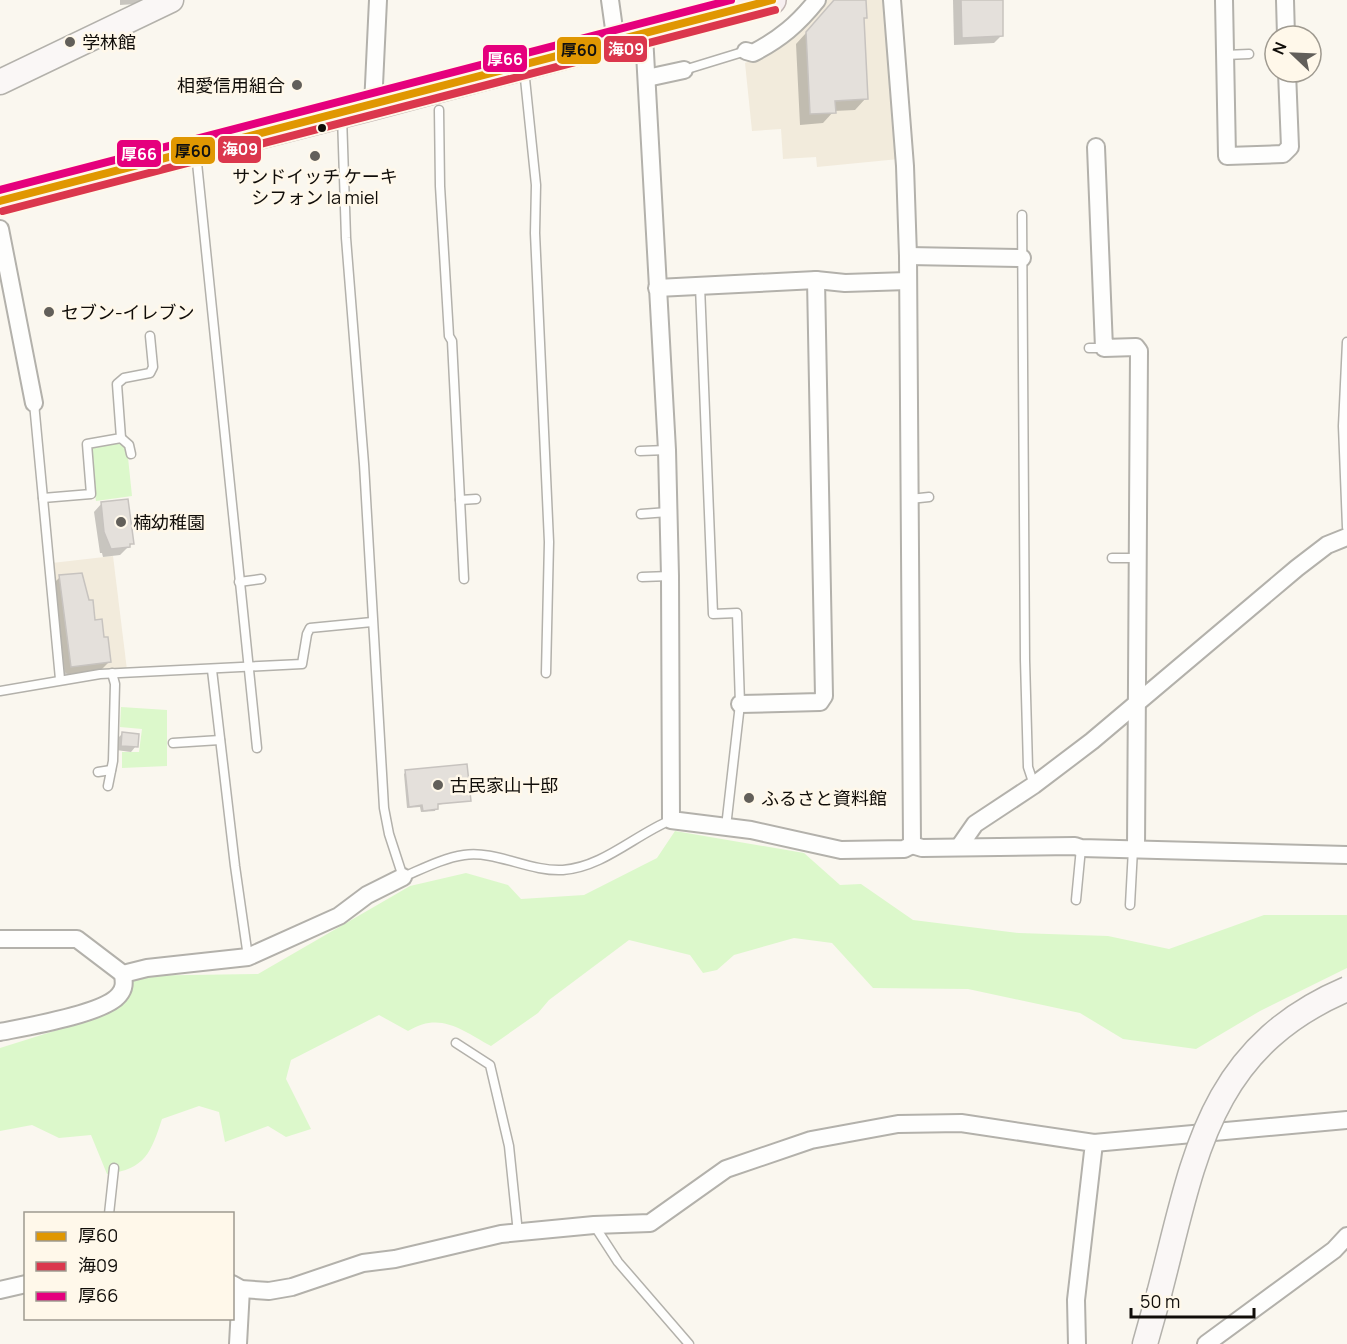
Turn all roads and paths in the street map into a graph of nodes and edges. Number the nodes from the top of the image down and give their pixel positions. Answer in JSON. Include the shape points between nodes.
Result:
{"nodes":[{"id":1,"x":171,"y":0,"type":"edge"},
{"id":2,"x":378,"y":0,"type":"edge"},
{"id":3,"x":610,"y":0,"type":"edge"},
{"id":4,"x":772,"y":0,"type":"edge"},
{"id":5,"x":818,"y":0,"type":"edge"},
{"id":6,"x":892,"y":0,"type":"edge"},
{"id":7,"x":1224,"y":0,"type":"edge"},
{"id":8,"x":1285,"y":0,"type":"edge"},
{"id":9,"x":1286,"y":24,"type":"edge"},
{"id":10,"x":644,"y":35,"type":"junction"},
{"id":11,"x":616,"y":43,"type":"junction"},
{"id":12,"x":746,"y":51,"type":"joint"},
{"id":13,"x":1249,"y":54,"type":"dead end"},
{"id":14,"x":1225,"y":55,"type":"junction"},
{"id":15,"x":524,"y":66,"type":"junction"},
{"id":16,"x":684,"y":70,"type":"joint"},
{"id":17,"x":648,"y":78,"type":"junction"},
{"id":18,"x":0,"y":82,"type":"edge"},
{"id":19,"x":1287,"y":84,"type":"edge"},
{"id":20,"x":373,"y":106,"type":"junction"},
{"id":21,"x":439,"y":110,"type":"dead end"},
{"id":22,"x":342,"y":113,"type":"junction"},
{"id":23,"x":196,"y":150,"type":"junction"},
{"id":24,"x":1100,"y":157,"type":"dead end"},
{"id":25,"x":0,"y":201,"type":"edge"},
{"id":26,"x":1022,"y":215,"type":"dead end"},
{"id":27,"x":0,"y":229,"type":"edge"},
{"id":28,"x":908,"y":256,"type":"junction"},
{"id":29,"x":1022,"y":258,"type":"junction"},
{"id":30,"x":816,"y":280,"type":"junction"},
{"id":31,"x":908,"y":281,"type":"junction"},
{"id":32,"x":700,"y":286,"type":"junction"},
{"id":33,"x":657,"y":288,"type":"junction"},
{"id":34,"x":150,"y":336,"type":"dead end"},
{"id":35,"x":1347,"y":342,"type":"edge"},
{"id":36,"x":34,"y":403,"type":"joint"},
{"id":37,"x":121,"y":438,"type":"junction"},
{"id":38,"x":666,"y":450,"type":"junction"},
{"id":39,"x":640,"y":451,"type":"dead end"},
{"id":40,"x":131,"y":454,"type":"dead end"},
{"id":41,"x":928,"y":497,"type":"dead end"},
{"id":42,"x":43,"y":498,"type":"junction"},
{"id":43,"x":476,"y":499,"type":"dead end"},
{"id":44,"x":910,"y":499,"type":"junction"},
{"id":45,"x":460,"y":500,"type":"junction"},
{"id":46,"x":669,"y":512,"type":"junction"},
{"id":47,"x":641,"y":514,"type":"dead end"},
{"id":48,"x":1347,"y":527,"type":"edge"},
{"id":49,"x":1347,"y":537,"type":"edge"},
{"id":50,"x":1112,"y":558,"type":"dead end"},
{"id":51,"x":1137,"y":558,"type":"junction"},
{"id":52,"x":670,"y":576,"type":"junction"},
{"id":53,"x":642,"y":577,"type":"dead end"},
{"id":54,"x":261,"y":579,"type":"dead end"},
{"id":55,"x":464,"y":579,"type":"dead end"},
{"id":56,"x":239,"y":582,"type":"junction"},
{"id":57,"x":372,"y":622,"type":"junction"},
{"id":58,"x":248,"y":666,"type":"junction"},
{"id":59,"x":212,"y":670,"type":"junction"},
{"id":60,"x":546,"y":673,"type":"dead end"},
{"id":61,"x":112,"y":674,"type":"junction"},
{"id":62,"x":60,"y":679,"type":"junction"},
{"id":63,"x":0,"y":691,"type":"edge"},
{"id":64,"x":1139,"y":703,"type":"junction"},
{"id":65,"x":740,"y":704,"type":"junction"},
{"id":66,"x":220,"y":740,"type":"junction"},
{"id":67,"x":173,"y":742,"type":"dead end"},
{"id":68,"x":257,"y":748,"type":"dead end"},
{"id":69,"x":111,"y":770,"type":"junction"},
{"id":70,"x":98,"y":772,"type":"dead end"},
{"id":71,"x":1034,"y":785,"type":"junction"},
{"id":72,"x":108,"y":786,"type":"dead end"},
{"id":73,"x":671,"y":820,"type":"junction"},
{"id":74,"x":726,"y":827,"type":"junction"},
{"id":75,"x":912,"y":845,"type":"junction"},
{"id":76,"x":959,"y":847,"type":"junction"},
{"id":77,"x":1081,"y":848,"type":"junction"},
{"id":78,"x":1134,"y":849,"type":"junction"},
{"id":79,"x":1347,"y":855,"type":"edge"},
{"id":80,"x":403,"y":877,"type":"junction"},
{"id":81,"x":1076,"y":900,"type":"dead end"},
{"id":82,"x":1127,"y":902,"type":"dead end"},
{"id":83,"x":0,"y":939,"type":"edge"},
{"id":84,"x":248,"y":957,"type":"junction"},
{"id":85,"x":123,"y":974,"type":"junction"},
{"id":86,"x":1347,"y":989,"type":"edge"},
{"id":87,"x":0,"y":1032,"type":"edge"},
{"id":88,"x":456,"y":1043,"type":"dead end"},
{"id":89,"x":1347,"y":1120,"type":"edge"},
{"id":90,"x":1094,"y":1143,"type":"junction"},
{"id":91,"x":114,"y":1168,"type":"dead end"},
{"id":92,"x":109,"y":1212,"type":"edge"},
{"id":93,"x":594,"y":1225,"type":"junction"},
{"id":94,"x":519,"y":1233,"type":"junction"},
{"id":95,"x":1347,"y":1236,"type":"edge"},
{"id":96,"x":24,"y":1284,"type":"edge"},
{"id":97,"x":237,"y":1287,"type":"edge"},
{"id":98,"x":0,"y":1290,"type":"edge"},
{"id":99,"x":238,"y":1344,"type":"edge"},
{"id":100,"x":689,"y":1344,"type":"edge"},
{"id":101,"x":1077,"y":1344,"type":"edge"},
{"id":102,"x":1145,"y":1344,"type":"edge"},
{"id":103,"x":1206,"y":1344,"type":"edge"}],
"edges":[{"from":1,"to":18,"type":"street"},
{"from":2,"to":20,"type":"street"},
{"from":3,"to":11,"type":"street"},
{"from":4,"to":10,"type":"main road"},
{"from":5,"to":12,"type":"street","via":[[780,39],[753,54]]},
{"from":6,"to":28,"type":"street"},
{"from":7,"to":14,"type":"street"},
{"from":8,"to":9,"type":"street"},
{"from":10,"to":11,"type":"main road"},
{"from":10,"to":17,"type":"street"},
{"from":11,"to":15,"type":"main road"},
{"from":12,"to":16,"type":"lane"},
{"from":13,"to":14,"type":"lane"},
{"from":14,"to":19,"type":"street","via":[[1227,156],[1283,154],[1290,147]]},
{"from":15,"to":20,"type":"main road"},
{"from":15,"to":60,"type":"lane","via":[[537,185],[531,210],[549,542]]},
{"from":16,"to":17,"type":"street"},
{"from":17,"to":33,"type":"street"},
{"from":20,"to":22,"type":"main road"},
{"from":21,"to":45,"type":"lane"},
{"from":22,"to":23,"type":"main road"},
{"from":22,"to":57,"type":"lane","via":[[346,238]]},
{"from":23,"to":25,"type":"main road"},
{"from":23,"to":56,"type":"lane"},
{"from":24,"to":51,"type":"street","via":[[1094,251],[1096,348],[1139,351]]},
{"from":26,"to":29,"type":"lane"},
{"from":27,"to":36,"type":"street"},
{"from":28,"to":29,"type":"street"},
{"from":28,"to":31,"type":"street"},
{"from":29,"to":71,"type":"lane","via":[[1025,660],[1028,767]]},
{"from":30,"to":31,"type":"street"},
{"from":30,"to":32,"type":"street"},
{"from":30,"to":65,"type":"street","via":[[824,696],[820,702]]},
{"from":31,"to":44,"type":"street"},
{"from":32,"to":33,"type":"street"},
{"from":32,"to":65,"type":"lane","via":[[712,614],[737,613]]},
{"from":33,"to":38,"type":"street"},
{"from":34,"to":37,"type":"lane","via":[[150,373],[124,378],[117,384]]},
{"from":35,"to":48,"type":"lane","via":[[1343,437]]},
{"from":36,"to":42,"type":"lane"},
{"from":37,"to":40,"type":"lane","via":[[129,444]]},
{"from":37,"to":42,"type":"lane","via":[[87,444],[91,494]]},
{"from":38,"to":39,"type":"lane"},
{"from":38,"to":46,"type":"street"},
{"from":41,"to":44,"type":"lane"},
{"from":42,"to":62,"type":"lane"},
{"from":43,"to":45,"type":"lane"},
{"from":44,"to":75,"type":"street"},
{"from":45,"to":55,"type":"lane"},
{"from":46,"to":47,"type":"lane"},
{"from":46,"to":52,"type":"street"},
{"from":49,"to":64,"type":"street","via":[[1327,544]]},
{"from":50,"to":51,"type":"lane"},
{"from":51,"to":64,"type":"street"},
{"from":52,"to":53,"type":"lane"},
{"from":52,"to":73,"type":"street"},
{"from":54,"to":56,"type":"lane"},
{"from":56,"to":58,"type":"lane"},
{"from":57,"to":58,"type":"lane","via":[[310,628],[302,664]]},
{"from":57,"to":80,"type":"lane","via":[[384,808]]},
{"from":58,"to":59,"type":"lane"},
{"from":58,"to":68,"type":"lane"},
{"from":59,"to":61,"type":"lane"},
{"from":59,"to":66,"type":"lane"},
{"from":61,"to":62,"type":"lane"},
{"from":61,"to":69,"type":"lane","via":[[115,684]]},
{"from":62,"to":63,"type":"lane"},
{"from":64,"to":71,"type":"street"},
{"from":64,"to":78,"type":"street"},
{"from":65,"to":74,"type":"lane"},
{"from":66,"to":67,"type":"lane"},
{"from":66,"to":84,"type":"lane"},
{"from":69,"to":70,"type":"lane"},
{"from":69,"to":72,"type":"lane"},
{"from":71,"to":76,"type":"street","via":[[975,824]]},
{"from":73,"to":74,"type":"street"},
{"from":73,"to":80,"type":"lane","via":[[590,865],[541,869],[465,854]]},
{"from":74,"to":75,"type":"street","via":[[841,850],[904,849]]},
{"from":75,"to":76,"type":"street"},
{"from":76,"to":77,"type":"street"},
{"from":77,"to":78,"type":"street"},
{"from":77,"to":81,"type":"lane"},
{"from":78,"to":79,"type":"street"},
{"from":78,"to":82,"type":"lane"},
{"from":80,"to":84,"type":"street","via":[[367,895],[339,916]]},
{"from":83,"to":85,"type":"street","via":[[77,939]]},
{"from":84,"to":85,"type":"street"},
{"from":85,"to":87,"type":"street","via":[[124,989],[117,998],[93,1010]]},
{"from":86,"to":102,"type":"street","bridge":true,"via":[[1288,1021],[1259,1045],[1234,1074],[1198,1150]]},
{"from":88,"to":94,"type":"lane","via":[[490,1065],[509,1146]]},
{"from":89,"to":90,"type":"street"},
{"from":90,"to":93,"type":"street","via":[[961,1123],[898,1124],[811,1140],[726,1169],[650,1223]]},
{"from":90,"to":101,"type":"street","via":[[1076,1300]]},
{"from":91,"to":92,"type":"lane"},
{"from":93,"to":94,"type":"street"},
{"from":93,"to":100,"type":"lane","via":[[618,1262]]},
{"from":94,"to":97,"type":"street","via":[[363,1263],[292,1287],[268,1291]]},
{"from":95,"to":103,"type":"street"},
{"from":96,"to":98,"type":"street"},
{"from":97,"to":99,"type":"street"}]}
